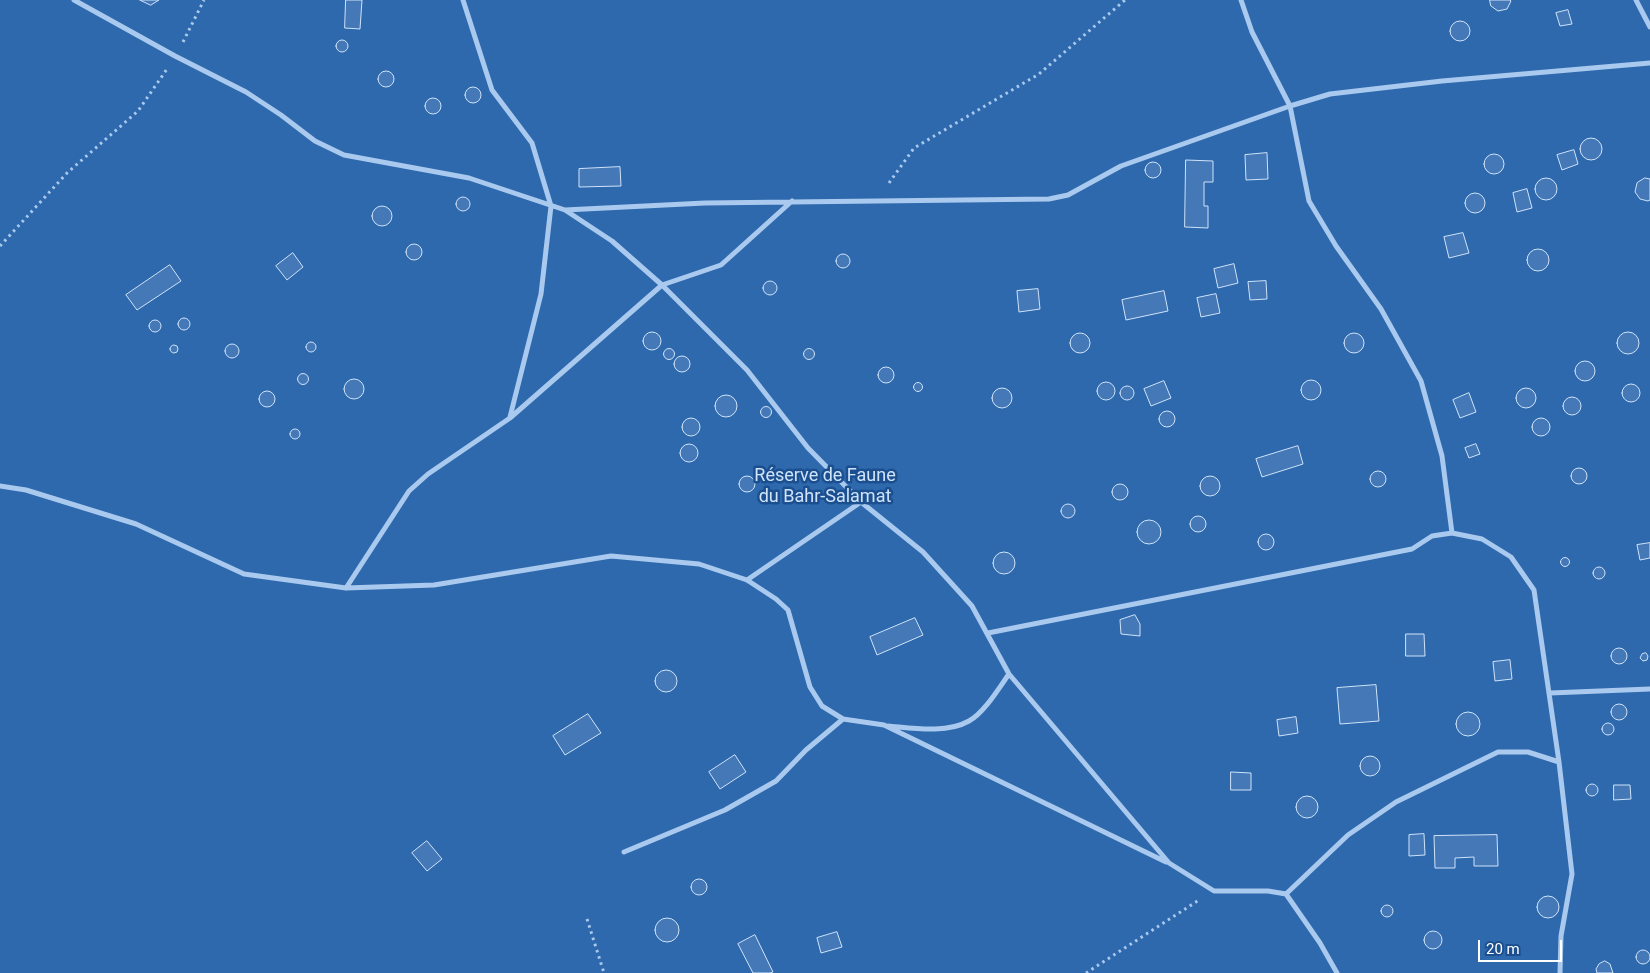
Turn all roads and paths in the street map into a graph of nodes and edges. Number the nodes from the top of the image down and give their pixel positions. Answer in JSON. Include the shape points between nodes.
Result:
{"nodes":[{"id":1,"x":74,"y":0,"type":"edge"},
{"id":2,"x":204,"y":0,"type":"edge"},
{"id":3,"x":463,"y":0,"type":"edge"},
{"id":4,"x":1125,"y":0,"type":"edge"},
{"id":5,"x":1241,"y":0,"type":"edge"},
{"id":6,"x":1636,"y":0,"type":"edge"},
{"id":7,"x":1650,"y":27,"type":"edge"},
{"id":8,"x":175,"y":56,"type":"junction"},
{"id":9,"x":1650,"y":63,"type":"edge"},
{"id":10,"x":1290,"y":106,"type":"junction"},
{"id":11,"x":792,"y":201,"type":"junction"},
{"id":12,"x":876,"y":201,"type":"junction"},
{"id":13,"x":551,"y":206,"type":"junction"},
{"id":14,"x":564,"y":210,"type":"junction"},
{"id":15,"x":0,"y":246,"type":"edge"},
{"id":16,"x":662,"y":284,"type":"junction"},
{"id":17,"x":510,"y":418,"type":"junction"},
{"id":18,"x":0,"y":486,"type":"edge"},
{"id":19,"x":861,"y":502,"type":"junction"},
{"id":20,"x":1452,"y":533,"type":"junction"},
{"id":21,"x":747,"y":580,"type":"junction"},
{"id":22,"x":346,"y":588,"type":"junction"},
{"id":23,"x":988,"y":633,"type":"junction"},
{"id":24,"x":1009,"y":674,"type":"junction"},
{"id":25,"x":1650,"y":689,"type":"edge"},
{"id":26,"x":1550,"y":693,"type":"junction"},
{"id":27,"x":843,"y":719,"type":"junction"},
{"id":28,"x":884,"y":725,"type":"junction"},
{"id":29,"x":1559,"y":762,"type":"junction"},
{"id":30,"x":624,"y":852,"type":"dead end"},
{"id":31,"x":1169,"y":863,"type":"junction"},
{"id":32,"x":1214,"y":891,"type":"junction"},
{"id":33,"x":1286,"y":894,"type":"junction"},
{"id":34,"x":587,"y":919,"type":"dead end"},
{"id":35,"x":604,"y":973,"type":"edge"},
{"id":36,"x":1086,"y":973,"type":"edge"},
{"id":37,"x":1337,"y":973,"type":"edge"},
{"id":38,"x":1560,"y":973,"type":"edge"}],
"edges":[{"from":1,"to":8,"type":"street"},
{"from":2,"to":8,"type":"path"},
{"from":3,"to":13,"type":"street","via":[[492,90],[532,143]]},
{"from":4,"to":12,"type":"path","via":[[1039,74],[914,148]]},
{"from":5,"to":10,"type":"street","via":[[1252,32]]},
{"from":6,"to":7,"type":"street"},
{"from":8,"to":13,"type":"street","via":[[246,92],[315,141],[344,155],[469,178]]},
{"from":8,"to":15,"type":"path","via":[[138,111],[67,173]]},
{"from":9,"to":10,"type":"street","via":[[1330,94]]},
{"from":10,"to":12,"type":"street","via":[[1121,166],[1068,195],[1049,199]]},
{"from":10,"to":20,"type":"street","via":[[1309,201],[1381,309],[1420,381],[1442,456]]},
{"from":11,"to":12,"type":"street"},
{"from":11,"to":14,"type":"street"},
{"from":11,"to":16,"type":"street","via":[[721,266]]},
{"from":13,"to":14,"type":"street"},
{"from":13,"to":17,"type":"street","via":[[541,294]]},
{"from":14,"to":16,"type":"street","via":[[612,241]]},
{"from":16,"to":17,"type":"street"},
{"from":16,"to":19,"type":"street","via":[[747,370],[808,448]]},
{"from":17,"to":22,"type":"street","via":[[428,474],[410,491]]},
{"from":18,"to":22,"type":"street","via":[[26,490],[136,524],[244,574]]},
{"from":19,"to":21,"type":"street"},
{"from":19,"to":23,"type":"street","via":[[923,552],[972,606]]},
{"from":20,"to":23,"type":"street","via":[[1432,536],[1412,549]]},
{"from":20,"to":26,"type":"street","via":[[1482,539],[1511,557],[1534,590]]},
{"from":21,"to":22,"type":"street","via":[[699,564],[610,556],[434,585]]},
{"from":21,"to":27,"type":"street","via":[[776,598],[788,610],[810,687],[822,706]]},
{"from":23,"to":24,"type":"street"},
{"from":24,"to":28,"type":"street","via":[[992,699],[969,721],[943,728]]},
{"from":24,"to":31,"type":"street"},
{"from":25,"to":26,"type":"street"},
{"from":26,"to":29,"type":"street"},
{"from":27,"to":28,"type":"street"},
{"from":27,"to":30,"type":"street","via":[[776,781],[725,810]]},
{"from":28,"to":31,"type":"street"},
{"from":29,"to":33,"type":"street","via":[[1528,752],[1498,752],[1396,802],[1348,835]]},
{"from":29,"to":38,"type":"street","via":[[1572,874],[1561,936]]},
{"from":31,"to":32,"type":"street"},
{"from":32,"to":33,"type":"street"},
{"from":32,"to":36,"type":"path"},
{"from":33,"to":37,"type":"street"},
{"from":34,"to":35,"type":"path"}]}
